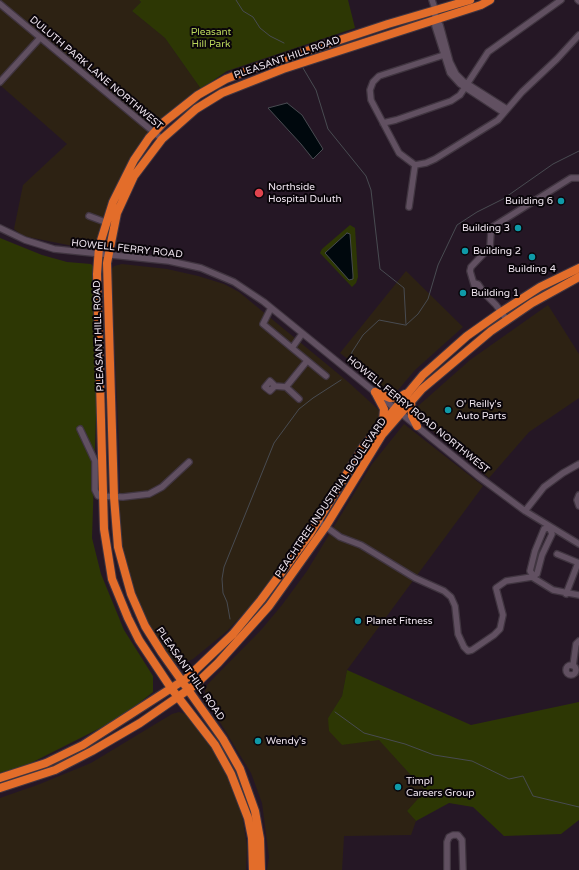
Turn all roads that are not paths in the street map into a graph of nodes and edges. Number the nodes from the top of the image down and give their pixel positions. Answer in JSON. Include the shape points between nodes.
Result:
{"nodes":[{"id":1,"x":432,"y":0,"type":"edge"},
{"id":2,"x":470,"y":0,"type":"edge"},
{"id":3,"x":490,"y":0,"type":"edge"},
{"id":4,"x":561,"y":0,"type":"edge"},
{"id":5,"x":0,"y":4,"type":"edge"},
{"id":6,"x":435,"y":9,"type":"junction"},
{"id":7,"x":436,"y":20,"type":"junction"},
{"id":8,"x":579,"y":35,"type":"edge"},
{"id":9,"x":40,"y":38,"type":"junction"},
{"id":10,"x":444,"y":55,"type":"junction"},
{"id":11,"x":0,"y":82,"type":"edge"},
{"id":12,"x":466,"y":86,"type":"junction"},
{"id":13,"x":505,"y":111,"type":"junction"},
{"id":14,"x":383,"y":123,"type":"junction"},
{"id":15,"x":154,"y":133,"type":"junction"},
{"id":16,"x":162,"y":139,"type":"junction"},
{"id":17,"x":415,"y":164,"type":"junction"},
{"id":18,"x":579,"y":178,"type":"edge"},
{"id":19,"x":409,"y":207,"type":"dead end"},
{"id":20,"x":89,"y":216,"type":"dead end"},
{"id":21,"x":105,"y":222,"type":"junction"},
{"id":22,"x":0,"y":228,"type":"edge"},
{"id":23,"x":98,"y":254,"type":"junction"},
{"id":24,"x":108,"y":255,"type":"junction"},
{"id":25,"x":579,"y":268,"type":"edge"},
{"id":26,"x":579,"y":277,"type":"edge"},
{"id":27,"x":251,"y":292,"type":"joint"},
{"id":28,"x":271,"y":308,"type":"junction"},
{"id":29,"x":501,"y":312,"type":"junction"},
{"id":30,"x":507,"y":320,"type":"junction"},
{"id":31,"x":302,"y":334,"type":"junction"},
{"id":32,"x":292,"y":348,"type":"junction"},
{"id":33,"x":307,"y":360,"type":"junction"},
{"id":34,"x":326,"y":376,"type":"dead end"},
{"id":35,"x":275,"y":386,"type":"dead end"},
{"id":36,"x":286,"y":387,"type":"junction"},
{"id":37,"x":375,"y":392,"type":"junction"},
{"id":38,"x":407,"y":393,"type":"junction"},
{"id":39,"x":299,"y":399,"type":"dead end"},
{"id":40,"x":411,"y":401,"type":"junction"},
{"id":41,"x":397,"y":411,"type":"junction"},
{"id":42,"x":383,"y":422,"type":"junction"},
{"id":43,"x":417,"y":426,"type":"junction"},
{"id":44,"x":80,"y":429,"type":"dead end"},
{"id":45,"x":189,"y":462,"type":"dead end"},
{"id":46,"x":579,"y":464,"type":"edge"},
{"id":47,"x":579,"y":495,"type":"edge"},
{"id":48,"x":103,"y":497,"type":"junction"},
{"id":49,"x":114,"y":497,"type":"junction"},
{"id":50,"x":579,"y":506,"type":"edge"},
{"id":51,"x":525,"y":510,"type":"junction"},
{"id":52,"x":318,"y":521,"type":"junction"},
{"id":53,"x":326,"y":526,"type":"junction"},
{"id":54,"x":551,"y":528,"type":"junction"},
{"id":55,"x":579,"y":544,"type":"edge"},
{"id":56,"x":538,"y":545,"type":"junction"},
{"id":57,"x":545,"y":548,"type":"junction"},
{"id":58,"x":557,"y":554,"type":"dead end"},
{"id":59,"x":579,"y":563,"type":"edge"},
{"id":60,"x":533,"y":576,"type":"junction"},
{"id":61,"x":566,"y":594,"type":"junction"},
{"id":62,"x":579,"y":595,"type":"edge"},
{"id":63,"x":579,"y":641,"type":"edge"},
{"id":64,"x":573,"y":666,"type":"dead end"},
{"id":65,"x":182,"y":681,"type":"junction"},
{"id":66,"x":171,"y":688,"type":"junction"},
{"id":67,"x":188,"y":690,"type":"junction"},
{"id":68,"x":178,"y":697,"type":"junction"},
{"id":69,"x":0,"y":778,"type":"edge"},
{"id":70,"x":0,"y":788,"type":"edge"},
{"id":71,"x":254,"y":870,"type":"edge"},
{"id":72,"x":261,"y":870,"type":"edge"},
{"id":73,"x":447,"y":870,"type":"edge"},
{"id":74,"x":463,"y":870,"type":"edge"}],
"edges":[{"from":1,"to":6,"type":"street"},
{"from":2,"to":6,"type":"highway","name":"PLEASANT HILL ROAD"},
{"from":3,"to":7,"type":"highway","name":"PLEASANT HILL ROAD"},
{"from":4,"to":12,"type":"street","via":[[488,52]]},
{"from":5,"to":9,"type":"street","name":"DULUTH PARK LANE NORTHWEST"},
{"from":6,"to":7,"type":"street"},
{"from":6,"to":15,"type":"highway","name":"PLEASANT HILL ROAD","via":[[234,75],[180,108]]},
{"from":7,"to":10,"type":"street","via":[[435,26]]},
{"from":7,"to":12,"type":"street","via":[[440,25],[454,70]]},
{"from":7,"to":16,"type":"highway","name":"PLEASANT HILL ROAD","via":[[231,88],[196,109]]},
{"from":8,"to":13,"type":"street"},
{"from":9,"to":11,"type":"street"},
{"from":9,"to":15,"type":"street","name":"DULUTH PARK LANE NORTHWEST"},
{"from":10,"to":12,"type":"street","via":[[450,73],[458,83]]},
{"from":10,"to":14,"type":"street","via":[[379,76],[373,82],[370,90],[371,100]]},
{"from":12,"to":13,"type":"street"},
{"from":12,"to":14,"type":"street","via":[[460,95],[451,101]]},
{"from":13,"to":17,"type":"street","via":[[498,120],[462,144],[430,161]]},
{"from":14,"to":17,"type":"street","via":[[399,153]]},
{"from":15,"to":16,"type":"street","name":"DULUTH PARK LANE NORTHWEST"},
{"from":15,"to":21,"type":"highway","name":"PLEASANT HILL ROAD","via":[[127,171]]},
{"from":16,"to":24,"type":"highway","name":"PLEASANT HILL ROAD","via":[[141,165],[127,190],[117,213]]},
{"from":17,"to":19,"type":"street"},
{"from":18,"to":29,"type":"street","via":[[571,178],[494,226],[490,247],[470,269],[475,288],[479,293],[485,294]]},
{"from":20,"to":21,"type":"street"},
{"from":21,"to":23,"type":"highway","name":"PLEASANT HILL ROAD"},
{"from":22,"to":23,"type":"street","name":"HOWELL FERRY ROAD","via":[[25,240],[54,249]]},
{"from":23,"to":24,"type":"street","name":"HOWELL FERRY ROAD"},
{"from":23,"to":48,"type":"highway","name":"PLEASANT HILL ROAD"},
{"from":24,"to":27,"type":"street","name":"HOWELL FERRY ROAD","via":[[186,264],[216,273]]},
{"from":24,"to":49,"type":"highway","name":"PLEASANT HILL ROAD"},
{"from":25,"to":29,"type":"highway","name":"PEACHTREE INDUSTRIAL BOULEVARD","via":[[540,287]]},
{"from":26,"to":30,"type":"highway","name":"PEACHTREE INDUSTRIAL BOULEVARD"},
{"from":27,"to":28,"type":"street","name":"HOWELL FERRY ROAD NORTHWEST"},
{"from":28,"to":31,"type":"street","name":"HOWELL FERRY ROAD NORTHWEST"},
{"from":28,"to":32,"type":"street","via":[[263,324]]},
{"from":29,"to":30,"type":"street"},
{"from":29,"to":38,"type":"highway","name":"PEACHTREE INDUSTRIAL BOULEVARD","via":[[448,352]]},
{"from":30,"to":40,"type":"highway","name":"PEACHTREE INDUSTRIAL BOULEVARD","via":[[454,360]]},
{"from":31,"to":32,"type":"street"},
{"from":31,"to":37,"type":"street","name":"HOWELL FERRY ROAD NORTHWEST"},
{"from":32,"to":33,"type":"street"},
{"from":33,"to":34,"type":"street"},
{"from":33,"to":36,"type":"street"},
{"from":35,"to":36,"type":"street"},
{"from":36,"to":39,"type":"street"},
{"from":37,"to":38,"type":"highway","via":[[395,398]]},
{"from":37,"to":41,"type":"street","name":"HOWELL FERRY ROAD NORTHWEST"},
{"from":37,"to":42,"type":"highway","via":[[384,409]]},
{"from":38,"to":41,"type":"highway","name":"PEACHTREE INDUSTRIAL BOULEVARD"},
{"from":40,"to":41,"type":"highway","name":"PEACHTREE INDUSTRIAL BOULEVARD"},
{"from":40,"to":43,"type":"highway","via":[[410,411]]},
{"from":41,"to":42,"type":"highway","name":"PEACHTREE INDUSTRIAL BOULEVARD"},
{"from":41,"to":43,"type":"street","name":"HOWELL FERRY ROAD NORTHWEST"},
{"from":41,"to":53,"type":"highway","name":"PEACHTREE INDUSTRIAL BOULEVARD"},
{"from":42,"to":52,"type":"highway","name":"PEACHTREE INDUSTRIAL BOULEVARD","via":[[363,447]]},
{"from":43,"to":51,"type":"street","name":"HOWELL FERRY ROAD NORTHWEST","via":[[478,476]]},
{"from":44,"to":48,"type":"street","via":[[95,461],[96,494]]},
{"from":45,"to":49,"type":"street","via":[[162,487],[149,494]]},
{"from":46,"to":51,"type":"street","via":[[544,487]]},
{"from":47,"to":50,"type":"street"},
{"from":48,"to":49,"type":"street"},
{"from":48,"to":66,"type":"highway","name":"PLEASANT HILL ROAD","via":[[106,547],[114,585],[139,640]]},
{"from":49,"to":65,"type":"highway","name":"PLEASANT HILL ROAD","via":[[118,547],[131,594],[150,635]]},
{"from":51,"to":54,"type":"street","name":"HOWELL FERRY ROAD NORTHWEST"},
{"from":52,"to":53,"type":"street"},
{"from":52,"to":65,"type":"highway","name":"PEACHTREE INDUSTRIAL BOULEVARD","via":[[237,629],[212,656]]},
{"from":53,"to":60,"type":"street","via":[[340,537],[361,545],[415,578],[444,591],[455,606],[458,634],[468,651],[494,636],[500,629],[503,615],[496,588],[506,581]]},
{"from":53,"to":67,"type":"highway","name":"PEACHTREE INDUSTRIAL BOULEVARD","via":[[258,620],[218,663]]},
{"from":54,"to":55,"type":"street","name":"HOWELL FERRY ROAD NORTHWEST"},
{"from":54,"to":56,"type":"street","via":[[544,530]]},
{"from":54,"to":57,"type":"street","via":[[552,534]]},
{"from":56,"to":57,"type":"street"},
{"from":56,"to":60,"type":"street","via":[[530,571]]},
{"from":57,"to":60,"type":"street","via":[[537,574]]},
{"from":58,"to":59,"type":"street"},
{"from":59,"to":61,"type":"street"},
{"from":60,"to":61,"type":"street","via":[[553,590]]},
{"from":61,"to":62,"type":"street"},
{"from":63,"to":64,"type":"street","via":[[576,644]]},
{"from":65,"to":66,"type":"highway","name":"PEACHTREE INDUSTRIAL BOULEVARD"},
{"from":65,"to":67,"type":"highway","name":"PLEASANT HILL ROAD"},
{"from":66,"to":68,"type":"highway","name":"PLEASANT HILL ROAD"},
{"from":66,"to":69,"type":"highway","name":"PEACHTREE INDUSTRIAL BOULEVARD","via":[[97,737],[59,757]]},
{"from":67,"to":68,"type":"highway","name":"PEACHTREE INDUSTRIAL BOULEVARD"},
{"from":67,"to":72,"type":"highway","name":"PLEASANT HILL ROAD","via":[[223,739],[248,786],[256,811]]},
{"from":68,"to":70,"type":"highway","name":"PEACHTREE INDUSTRIAL BOULEVARD","via":[[130,730],[70,763]]},
{"from":68,"to":71,"type":"highway","name":"PLEASANT HILL ROAD","via":[[215,745],[241,794],[252,838]]},
{"from":73,"to":74,"type":"street","via":[[447,842],[449,837],[458,835],[462,840]]}]}
